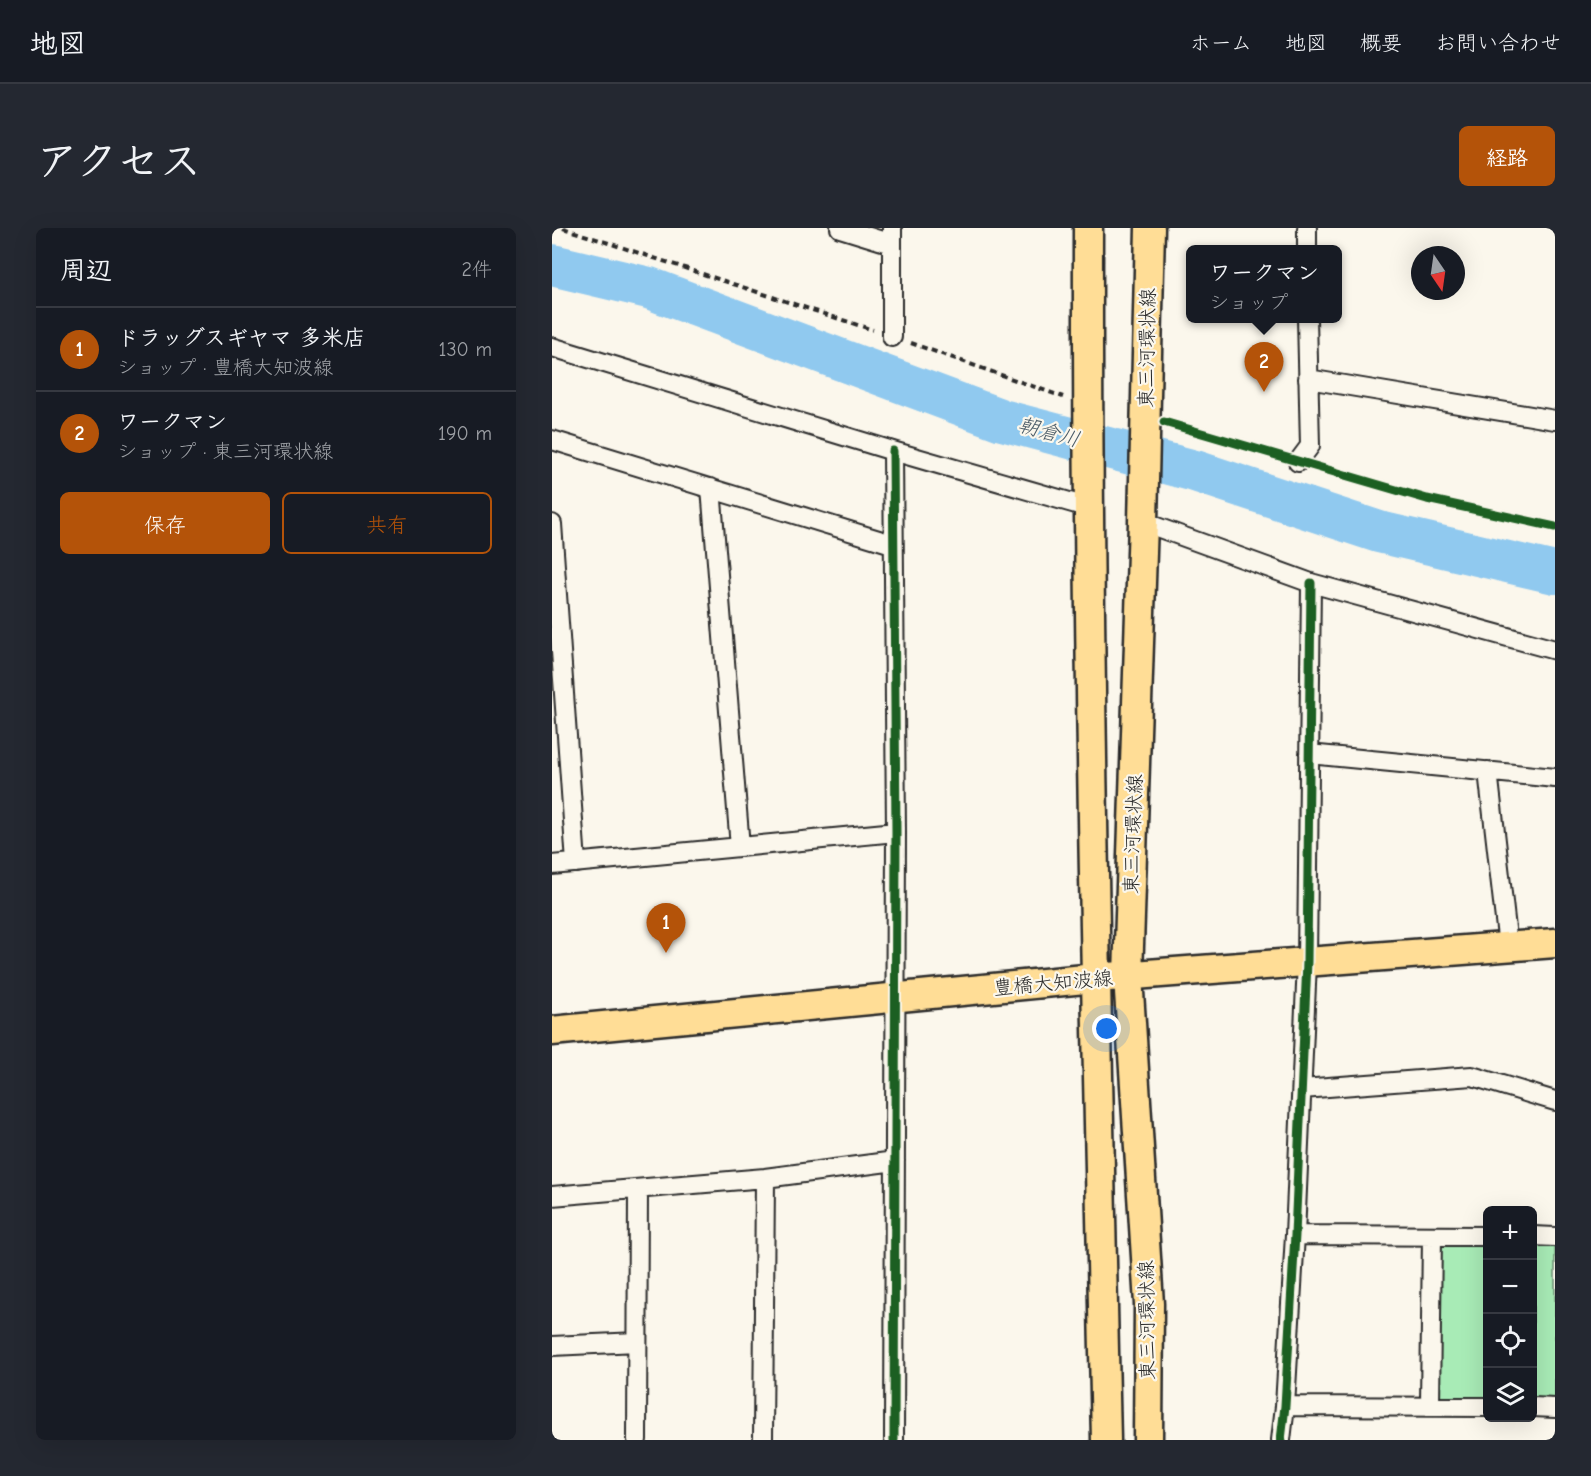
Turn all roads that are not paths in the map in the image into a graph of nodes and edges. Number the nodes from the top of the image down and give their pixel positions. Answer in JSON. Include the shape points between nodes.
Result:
{"nodes":[{"id":1,"x":840,"y":228,"type":"edge"},
{"id":2,"x":1088,"y":228,"type":"edge"},
{"id":3,"x":1150,"y":228,"type":"edge"},
{"id":4,"x":1307,"y":228,"type":"edge"},
{"id":5,"x":892,"y":236,"type":"edge"},
{"id":6,"x":1307,"y":245,"type":"edge"},
{"id":7,"x":1307,"y":323,"type":"edge"},
{"id":8,"x":892,"y":337,"type":"road end"},
{"id":9,"x":552,"y":347,"type":"edge"},
{"id":10,"x":1308,"y":379,"type":"junction"},
{"id":11,"x":1555,"y":420,"type":"edge"},
{"id":12,"x":552,"y":440,"type":"edge"},
{"id":13,"x":893,"y":451,"type":"junction"},
{"id":14,"x":1298,"y":462,"type":"road end"},
{"id":15,"x":711,"y":488,"type":"junction"},
{"id":16,"x":1090,"y":505,"type":"junction"},
{"id":17,"x":1143,"y":518,"type":"junction"},
{"id":18,"x":552,"y":524,"type":"edge"},
{"id":19,"x":892,"y":544,"type":"junction"},
{"id":20,"x":1311,"y":583,"type":"junction"},
{"id":21,"x":1555,"y":650,"type":"edge"},
{"id":22,"x":1309,"y":754,"type":"junction"},
{"id":23,"x":1488,"y":771,"type":"junction"},
{"id":24,"x":1555,"y":778,"type":"edge"},
{"id":25,"x":897,"y":832,"type":"junction"},
{"id":26,"x":740,"y":847,"type":"junction"},
{"id":27,"x":576,"y":863,"type":"junction"},
{"id":28,"x":552,"y":865,"type":"edge"},
{"id":29,"x":1555,"y":942,"type":"edge"},
{"id":30,"x":1508,"y":946,"type":"junction"},
{"id":31,"x":1307,"y":962,"type":"junction"},
{"id":32,"x":1128,"y":976,"type":"junction"},
{"id":33,"x":1095,"y":978,"type":"junction"},
{"id":34,"x":896,"y":998,"type":"junction"},
{"id":35,"x":552,"y":1031,"type":"edge"},
{"id":36,"x":1302,"y":1089,"type":"junction"},
{"id":37,"x":1555,"y":1101,"type":"edge"},
{"id":38,"x":895,"y":1161,"type":"junction"},
{"id":39,"x":765,"y":1178,"type":"junction"},
{"id":40,"x":638,"y":1190,"type":"junction"},
{"id":41,"x":552,"y":1196,"type":"edge"},
{"id":42,"x":1295,"y":1235,"type":"junction"},
{"id":43,"x":1432,"y":1236,"type":"junction"},
{"id":44,"x":1483,"y":1236,"type":"edge"},
{"id":45,"x":1537,"y":1236,"type":"edge"},
{"id":46,"x":1555,"y":1236,"type":"edge"},
{"id":47,"x":637,"y":1342,"type":"junction"},
{"id":48,"x":552,"y":1346,"type":"edge"},
{"id":49,"x":1285,"y":1406,"type":"junction"},
{"id":50,"x":1430,"y":1406,"type":"junction"},
{"id":51,"x":1483,"y":1407,"type":"edge"},
{"id":52,"x":1537,"y":1407,"type":"edge"},
{"id":53,"x":1555,"y":1408,"type":"edge"},
{"id":54,"x":637,"y":1440,"type":"edge"},
{"id":55,"x":763,"y":1440,"type":"edge"},
{"id":56,"x":894,"y":1440,"type":"edge"},
{"id":57,"x":1106,"y":1440,"type":"edge"},
{"id":58,"x":1148,"y":1440,"type":"edge"},
{"id":59,"x":1281,"y":1440,"type":"edge"}],
"edges":[{"from":1,"to":5,"type":"street"},
{"from":2,"to":16,"type":"main road","name":"東三河環状線","via":[[1076,401]]},
{"from":3,"to":17,"type":"main road","name":"東三河環状線","via":[[1155,422]]},
{"from":4,"to":6,"type":"street"},
{"from":5,"to":8,"type":"street"},
{"from":7,"to":10,"type":"street"},
{"from":9,"to":13,"type":"street"},
{"from":10,"to":11,"type":"street"},
{"from":10,"to":14,"type":"street","via":[[1310,446]]},
{"from":12,"to":15,"type":"street"},
{"from":13,"to":16,"type":"street"},
{"from":13,"to":19,"type":"street"},
{"from":15,"to":19,"type":"street"},
{"from":15,"to":26,"type":"street"},
{"from":16,"to":33,"type":"main road","name":"東三河環状線"},
{"from":17,"to":20,"type":"street"},
{"from":17,"to":32,"type":"main road","name":"東三河環状線"},
{"from":18,"to":27,"type":"street"},
{"from":19,"to":25,"type":"street"},
{"from":20,"to":21,"type":"street"},
{"from":20,"to":22,"type":"street"},
{"from":22,"to":23,"type":"street"},
{"from":22,"to":31,"type":"street"},
{"from":23,"to":24,"type":"street"},
{"from":23,"to":30,"type":"street"},
{"from":25,"to":26,"type":"street"},
{"from":25,"to":34,"type":"street"},
{"from":26,"to":27,"type":"street"},
{"from":27,"to":28,"type":"street"},
{"from":29,"to":30,"type":"main road","name":"豊橋大知波線"},
{"from":30,"to":31,"type":"main road","name":"豊橋大知波線"},
{"from":31,"to":32,"type":"main road","name":"豊橋大知波線"},
{"from":31,"to":36,"type":"street"},
{"from":32,"to":33,"type":"main road","name":"豊橋大知波線"},
{"from":32,"to":58,"type":"main road","name":"東三河環状線","via":[[1149,1304]]},
{"from":33,"to":34,"type":"main road","name":"豊橋大知波線"},
{"from":33,"to":57,"type":"main road","name":"東三河環状線"},
{"from":34,"to":35,"type":"main road","name":"豊橋大知波線"},
{"from":34,"to":38,"type":"street"},
{"from":36,"to":37,"type":"street","via":[[1472,1076]]},
{"from":36,"to":42,"type":"street"},
{"from":38,"to":39,"type":"street"},
{"from":38,"to":56,"type":"street"},
{"from":39,"to":40,"type":"street"},
{"from":39,"to":55,"type":"street"},
{"from":40,"to":41,"type":"street"},
{"from":40,"to":47,"type":"street"},
{"from":42,"to":43,"type":"street"},
{"from":42,"to":49,"type":"street"},
{"from":43,"to":44,"type":"street"},
{"from":43,"to":50,"type":"street"},
{"from":45,"to":46,"type":"street"},
{"from":47,"to":48,"type":"street"},
{"from":47,"to":54,"type":"street"},
{"from":49,"to":50,"type":"street"},
{"from":49,"to":59,"type":"street"},
{"from":50,"to":51,"type":"street"},
{"from":52,"to":53,"type":"street"}]}
